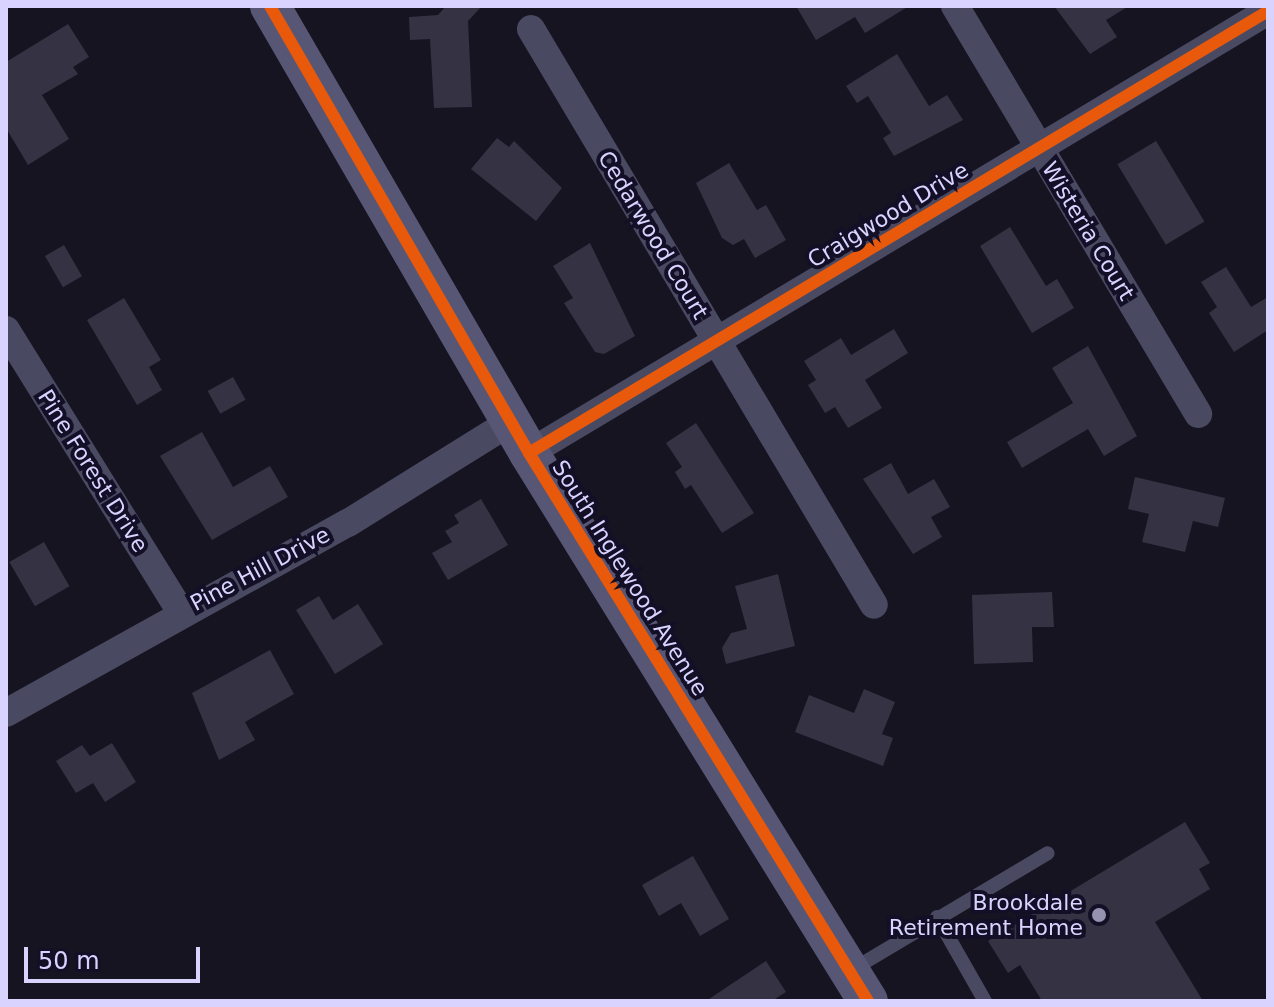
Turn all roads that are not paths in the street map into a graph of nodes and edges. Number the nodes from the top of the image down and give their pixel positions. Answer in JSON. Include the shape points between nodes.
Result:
{"nodes":[{"id":1,"x":270,"y":6,"type":"edge"},
{"id":2,"x":955,"y":6,"type":"edge"},
{"id":3,"x":1268,"y":11,"type":"edge"},
{"id":4,"x":531,"y":29,"type":"dead end"},
{"id":5,"x":1038,"y":147,"type":"junction"},
{"id":6,"x":6,"y":330,"type":"edge"},
{"id":7,"x":717,"y":341,"type":"junction"},
{"id":8,"x":1198,"y":414,"type":"dead end"},
{"id":9,"x":521,"y":437,"type":"junction"},
{"id":10,"x":874,"y":605,"type":"dead end"},
{"id":11,"x":181,"y":612,"type":"junction"},
{"id":12,"x":6,"y":713,"type":"edge"},
{"id":13,"x":1048,"y":853,"type":"dead end"},
{"id":14,"x":937,"y":917,"type":"junction"},
{"id":15,"x":859,"y":986,"type":"edge"},
{"id":16,"x":985,"y":1001,"type":"edge"}],
"edges":[{"from":1,"to":9,"type":"street","name":"South Inglewood Avenue"},
{"from":2,"to":5,"type":"street","name":"Wisteria Court"},
{"from":3,"to":5,"type":"street","name":"Craigwood Drive"},
{"from":4,"to":7,"type":"street","name":"Cedarwood Court"},
{"from":5,"to":7,"type":"street","name":"Craigwood Drive"},
{"from":5,"to":8,"type":"street","name":"Wisteria Court"},
{"from":6,"to":11,"type":"street","name":"Pine Forest Drive"},
{"from":7,"to":9,"type":"street","name":"Craigwood Drive"},
{"from":7,"to":10,"type":"street","name":"Cedarwood Court"},
{"from":9,"to":11,"type":"street","name":"Pine Hill Drive"},
{"from":9,"to":15,"type":"street","name":"South Inglewood Avenue"},
{"from":11,"to":12,"type":"street","name":"Pine Hill Drive"},
{"from":13,"to":14,"type":"lane"},
{"from":14,"to":15,"type":"lane"},
{"from":14,"to":16,"type":"lane"}]}
